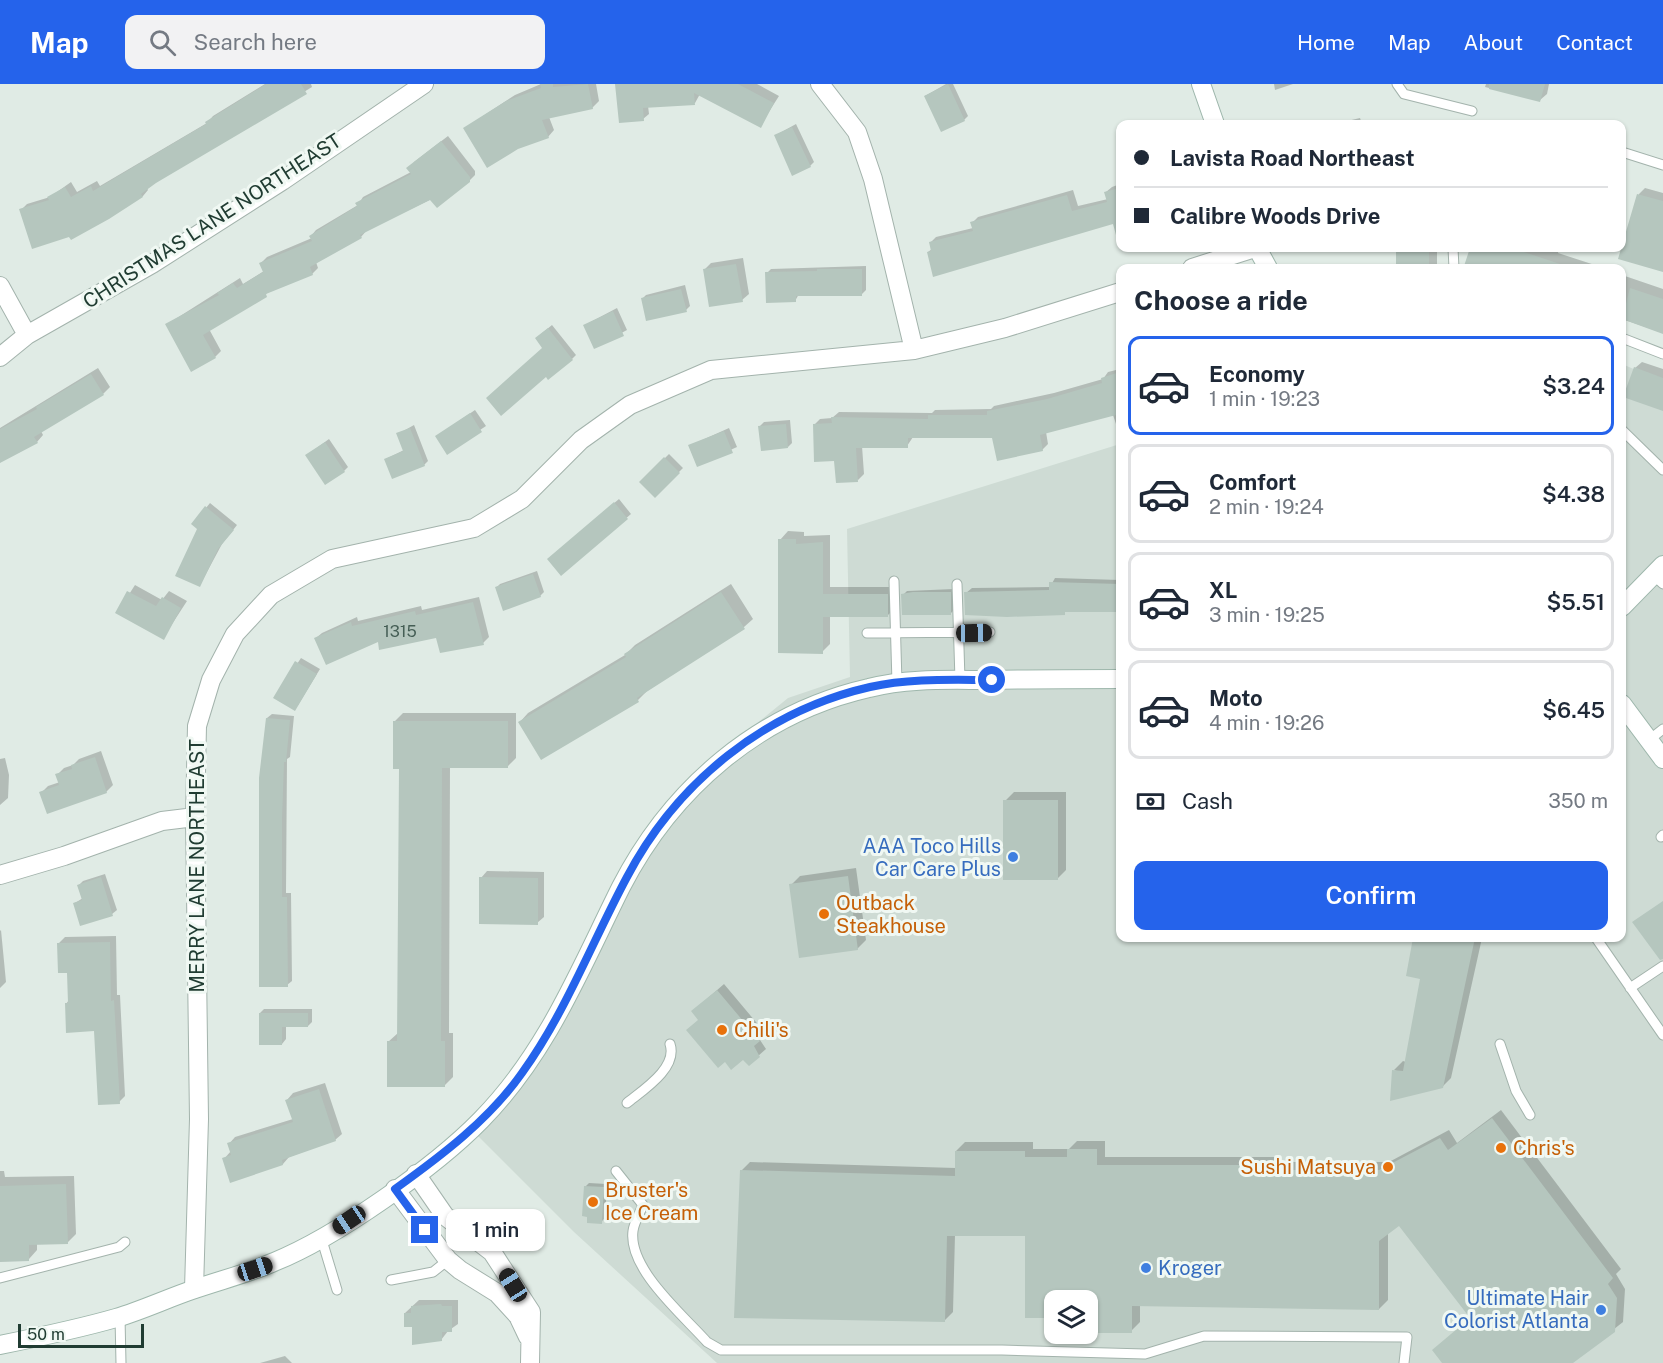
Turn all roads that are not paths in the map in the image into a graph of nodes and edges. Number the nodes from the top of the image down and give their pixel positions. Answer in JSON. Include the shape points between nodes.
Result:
{"nodes":[{"id":1,"x":424,"y":84,"type":"edge"},
{"id":2,"x":820,"y":84,"type":"edge"},
{"id":3,"x":1201,"y":84,"type":"edge"},
{"id":4,"x":1397,"y":84,"type":"edge"},
{"id":5,"x":1472,"y":111,"type":"dead end"},
{"id":6,"x":1214,"y":120,"type":"edge"},
{"id":7,"x":1626,"y":153,"type":"edge"},
{"id":8,"x":1663,"y":165,"type":"edge"},
{"id":9,"x":1246,"y":252,"type":"edge"},
{"id":10,"x":1205,"y":264,"type":"edge"},
{"id":11,"x":0,"y":286,"type":"edge"},
{"id":12,"x":1116,"y":293,"type":"edge"},
{"id":13,"x":27,"y":335,"type":"junction"},
{"id":14,"x":1626,"y":340,"type":"edge"},
{"id":15,"x":914,"y":350,"type":"junction"},
{"id":16,"x":1663,"y":354,"type":"edge"},
{"id":17,"x":0,"y":357,"type":"edge"},
{"id":18,"x":1626,"y":434,"type":"edge"},
{"id":19,"x":1663,"y":470,"type":"edge"},
{"id":20,"x":1660,"y":575,"type":"edge"},
{"id":21,"x":894,"y":581,"type":"dead end"},
{"id":22,"x":957,"y":584,"type":"dead end"},
{"id":23,"x":1626,"y":604,"type":"edge"},
{"id":24,"x":867,"y":633,"type":"dead end"},
{"id":25,"x":896,"y":633,"type":"junction"},
{"id":26,"x":958,"y":633,"type":"junction"},
{"id":27,"x":990,"y":633,"type":"dead end"},
{"id":28,"x":1116,"y":679,"type":"edge"},
{"id":29,"x":960,"y":680,"type":"junction"},
{"id":30,"x":897,"y":683,"type":"junction"},
{"id":31,"x":1626,"y":708,"type":"edge"},
{"id":32,"x":1626,"y":720,"type":"edge"},
{"id":33,"x":1653,"y":735,"type":"edge"},
{"id":34,"x":1663,"y":759,"type":"edge"},
{"id":35,"x":195,"y":818,"type":"junction"},
{"id":36,"x":0,"y":875,"type":"edge"},
{"id":37,"x":1599,"y":942,"type":"edge"},
{"id":38,"x":1663,"y":966,"type":"edge"},
{"id":39,"x":1630,"y":988,"type":"junction"},
{"id":40,"x":1663,"y":1035,"type":"edge"},
{"id":41,"x":670,"y":1044,"type":"dead end"},
{"id":42,"x":1500,"y":1044,"type":"dead end"},
{"id":43,"x":627,"y":1103,"type":"dead end"},
{"id":44,"x":1530,"y":1115,"type":"dead end"},
{"id":45,"x":616,"y":1171,"type":"dead end"},
{"id":46,"x":416,"y":1174,"type":"junction"},
{"id":47,"x":395,"y":1189,"type":"junction"},
{"id":48,"x":321,"y":1237,"type":"junction"},
{"id":49,"x":125,"y":1242,"type":"dead end"},
{"id":50,"x":448,"y":1260,"type":"junction"},
{"id":51,"x":0,"y":1278,"type":"edge"},
{"id":52,"x":391,"y":1280,"type":"dead end"},
{"id":53,"x":194,"y":1289,"type":"junction"},
{"id":54,"x":337,"y":1290,"type":"dead end"},
{"id":55,"x":120,"y":1317,"type":"junction"},
{"id":56,"x":529,"y":1342,"type":"junction"},
{"id":57,"x":0,"y":1345,"type":"edge"},
{"id":58,"x":121,"y":1363,"type":"edge"},
{"id":59,"x":530,"y":1363,"type":"edge"},
{"id":60,"x":1404,"y":1363,"type":"edge"}],
"edges":[{"from":1,"to":13,"type":"street","name":"CHRISTMAS LANE NORTHEAST","via":[[152,264]]},
{"from":2,"to":15,"type":"street","via":[[857,132],[873,179]]},
{"from":3,"to":6,"type":"street"},
{"from":4,"to":5,"type":"lane","via":[[1404,94]]},
{"from":7,"to":8,"type":"lane"},
{"from":9,"to":10,"type":"street"},
{"from":11,"to":13,"type":"street"},
{"from":12,"to":15,"type":"street","name":"MERRY LANE NORTHEAST","via":[[1005,328]]},
{"from":13,"to":17,"type":"street","name":"CHRISTMAS LANE NORTHEAST"},
{"from":14,"to":16,"type":"lane"},
{"from":15,"to":35,"type":"street","name":"MERRY LANE NORTHEAST","via":[[711,370],[630,405],[581,441],[522,499],[474,528],[332,559],[271,595],[235,634],[211,680],[197,726]]},
{"from":18,"to":19,"type":"lane"},
{"from":20,"to":23,"type":"street"},
{"from":21,"to":25,"type":"lane"},
{"from":22,"to":26,"type":"lane"},
{"from":24,"to":25,"type":"lane"},
{"from":25,"to":26,"type":"lane"},
{"from":25,"to":30,"type":"lane"},
{"from":26,"to":27,"type":"lane"},
{"from":26,"to":29,"type":"lane"},
{"from":28,"to":29,"type":"street"},
{"from":29,"to":30,"type":"street"},
{"from":30,"to":46,"type":"street","via":[[832,698],[797,712],[746,741],[706,772],[655,830],[628,875],[561,1012],[521,1075],[480,1121]]},
{"from":31,"to":33,"type":"street"},
{"from":32,"to":33,"type":"street"},
{"from":33,"to":34,"type":"street"},
{"from":35,"to":36,"type":"street","via":[[162,821]]},
{"from":35,"to":53,"type":"street","name":"MERRY LANE NORTHEAST","via":[[199,1119]]},
{"from":37,"to":39,"type":"lane"},
{"from":38,"to":39,"type":"lane"},
{"from":39,"to":40,"type":"lane"},
{"from":41,"to":43,"type":"lane","via":[[671,1058],[666,1066]]},
{"from":42,"to":44,"type":"lane","via":[[1516,1091]]},
{"from":45,"to":60,"type":"lane","via":[[644,1205],[633,1230],[633,1249],[640,1266],[707,1342],[722,1350],[1145,1354],[1204,1336],[1407,1337]]},
{"from":46,"to":47,"type":"street"},
{"from":46,"to":56,"type":"street","via":[[446,1216],[492,1252],[531,1312]]},
{"from":47,"to":48,"type":"street"},
{"from":47,"to":50,"type":"street"},
{"from":48,"to":53,"type":"street","via":[[276,1262]]},
{"from":48,"to":54,"type":"lane"},
{"from":49,"to":51,"type":"lane","via":[[119,1247]]},
{"from":50,"to":52,"type":"lane","via":[[433,1272]]},
{"from":50,"to":56,"type":"street","via":[[498,1293],[518,1316]]},
{"from":53,"to":55,"type":"street"},
{"from":55,"to":57,"type":"street"},
{"from":55,"to":58,"type":"lane"},
{"from":56,"to":59,"type":"street"}]}
